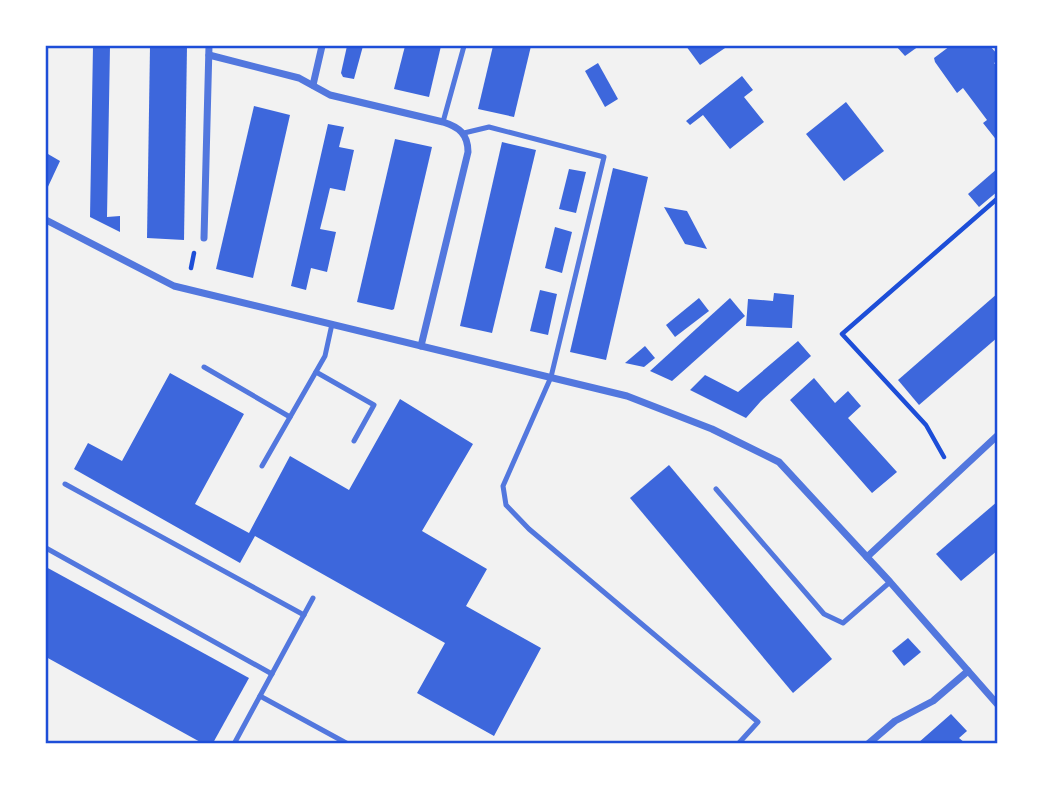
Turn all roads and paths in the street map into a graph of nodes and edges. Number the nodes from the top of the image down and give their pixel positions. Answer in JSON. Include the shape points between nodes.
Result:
{"nodes":[{"id":1,"x":209,"y":46,"type":"edge"},
{"id":2,"x":322,"y":46,"type":"edge"},
{"id":3,"x":464,"y":46,"type":"edge"},
{"id":4,"x":209,"y":55,"type":"junction"},
{"id":5,"x":313,"y":85,"type":"junction"},
{"id":6,"x":443,"y":122,"type":"junction"},
{"id":7,"x":464,"y":133,"type":"junction"},
{"id":8,"x":998,"y":198,"type":"edge"},
{"id":9,"x":46,"y":220,"type":"edge"},
{"id":10,"x":204,"y":238,"type":"dead end"},
{"id":11,"x":193,"y":257,"type":"dead end"},
{"id":12,"x":191,"y":268,"type":"dead end"},
{"id":13,"x":332,"y":324,"type":"junction"},
{"id":14,"x":421,"y":346,"type":"junction"},
{"id":15,"x":204,"y":367,"type":"dead end"},
{"id":16,"x":316,"y":372,"type":"junction"},
{"id":17,"x":551,"y":377,"type":"junction"},
{"id":18,"x":290,"y":417,"type":"junction"},
{"id":19,"x":998,"y":435,"type":"edge"},
{"id":20,"x":354,"y":441,"type":"dead end"},
{"id":21,"x":944,"y":457,"type":"dead end"},
{"id":22,"x":262,"y":466,"type":"dead end"},
{"id":23,"x":65,"y":484,"type":"dead end"},
{"id":24,"x":716,"y":489,"type":"dead end"},
{"id":25,"x":46,"y":548,"type":"edge"},
{"id":26,"x":867,"y":557,"type":"junction"},
{"id":27,"x":890,"y":582,"type":"junction"},
{"id":28,"x":313,"y":598,"type":"dead end"},
{"id":29,"x":304,"y":614,"type":"junction"},
{"id":30,"x":968,"y":671,"type":"junction"},
{"id":31,"x":272,"y":674,"type":"junction"},
{"id":32,"x":260,"y":696,"type":"junction"},
{"id":33,"x":998,"y":705,"type":"edge"},
{"id":34,"x":234,"y":744,"type":"edge"},
{"id":35,"x":348,"y":744,"type":"edge"},
{"id":36,"x":738,"y":744,"type":"edge"},
{"id":37,"x":868,"y":744,"type":"edge"}],
"edges":[{"from":1,"to":4,"type":"street"},
{"from":2,"to":5,"type":"street"},
{"from":3,"to":6,"type":"lane"},
{"from":4,"to":5,"type":"street"},
{"from":4,"to":10,"type":"street"},
{"from":5,"to":6,"type":"street","via":[[330,95]]},
{"from":6,"to":7,"type":"street"},
{"from":7,"to":14,"type":"street","via":[[467,152]]},
{"from":7,"to":17,"type":"lane","via":[[489,127],[604,156]]},
{"from":8,"to":21,"type":"path","via":[[842,334],[926,425]]},
{"from":9,"to":13,"type":"street","via":[[174,286]]},
{"from":11,"to":12,"type":"path"},
{"from":13,"to":14,"type":"street"},
{"from":13,"to":16,"type":"lane"},
{"from":14,"to":17,"type":"street"},
{"from":15,"to":18,"type":"lane"},
{"from":16,"to":18,"type":"lane"},
{"from":16,"to":20,"type":"lane","via":[[374,405]]},
{"from":17,"to":26,"type":"street","via":[[627,396],[712,429],[779,462]]},
{"from":17,"to":36,"type":"lane","via":[[503,486],[506,505],[758,722]]},
{"from":18,"to":22,"type":"lane"},
{"from":19,"to":26,"type":"street"},
{"from":23,"to":29,"type":"lane"},
{"from":24,"to":27,"type":"lane","via":[[824,614],[843,623]]},
{"from":25,"to":31,"type":"lane"},
{"from":26,"to":27,"type":"street"},
{"from":27,"to":30,"type":"street"},
{"from":28,"to":29,"type":"lane"},
{"from":29,"to":31,"type":"lane"},
{"from":30,"to":33,"type":"street"},
{"from":30,"to":37,"type":"street","via":[[933,701],[895,721]]},
{"from":31,"to":32,"type":"lane"},
{"from":32,"to":34,"type":"lane"},
{"from":32,"to":35,"type":"lane"}]}
